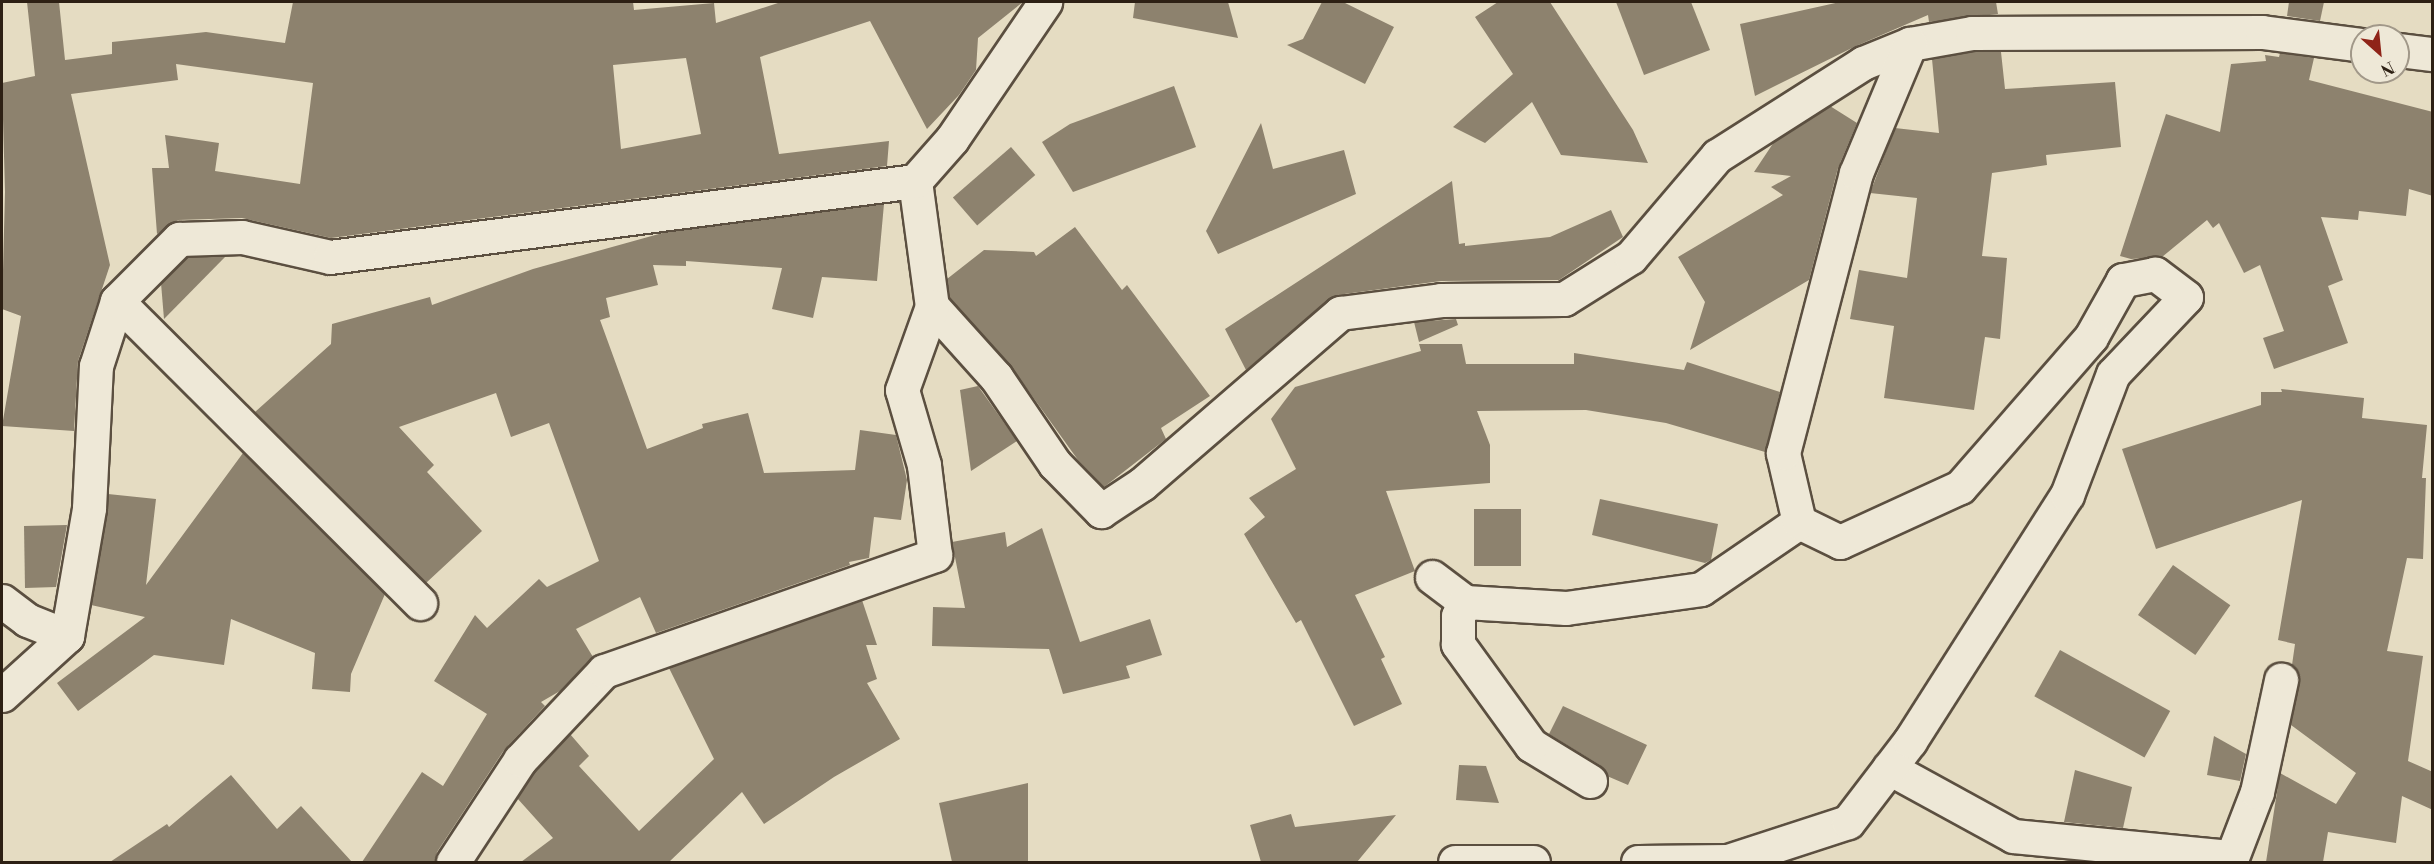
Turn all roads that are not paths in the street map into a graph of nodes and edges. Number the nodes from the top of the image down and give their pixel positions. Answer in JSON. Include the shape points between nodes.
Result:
{"nodes":[{"id":1,"x":1045,"y":2,"type":"edge"},
{"id":2,"x":2350,"y":43,"type":"edge"},
{"id":3,"x":1910,"y":44,"type":"junction"},
{"id":4,"x":2410,"y":51,"type":"edge"},
{"id":5,"x":2433,"y":54,"type":"edge"},
{"id":6,"x":915,"y":181,"type":"junction"},
{"id":7,"x":117,"y":301,"type":"junction"},
{"id":8,"x":932,"y":306,"type":"junction"},
{"id":9,"x":1800,"y":522,"type":"junction"},
{"id":10,"x":1432,"y":577,"type":"dead end"},
{"id":11,"x":2,"y":601,"type":"edge"},
{"id":12,"x":1465,"y":602,"type":"junction"},
{"id":13,"x":420,"y":603,"type":"dead end"},
{"id":14,"x":67,"y":636,"type":"junction"},
{"id":15,"x":2281,"y":680,"type":"dead end"},
{"id":16,"x":2,"y":695,"type":"edge"},
{"id":17,"x":1889,"y":768,"type":"junction"},
{"id":18,"x":1590,"y":781,"type":"dead end"},
{"id":19,"x":453,"y":862,"type":"edge"},
{"id":20,"x":1455,"y":862,"type":"edge"},
{"id":21,"x":1533,"y":862,"type":"edge"},
{"id":22,"x":1638,"y":862,"type":"edge"}],
"edges":[{"from":1,"to":6,"type":"street","via":[[952,139]]},
{"from":2,"to":3,"type":"street","via":[[2262,32],[1972,33]]},
{"from":3,"to":8,"type":"street","via":[[1863,63],[1717,156],[1630,257],[1564,299],[1441,300],[1340,313],[1142,484],[1101,511],[1054,464],[996,377]]},
{"from":3,"to":9,"type":"street","via":[[1856,173],[1783,453]]},
{"from":4,"to":5,"type":"street"},
{"from":6,"to":7,"type":"street","via":[[330,257],[242,237],[179,239]]},
{"from":6,"to":8,"type":"street"},
{"from":7,"to":13,"type":"street"},
{"from":7,"to":14,"type":"street","via":[[96,366],[89,508]]},
{"from":8,"to":19,"type":"street","via":[[902,390],[924,465],[935,555],[604,671],[520,760]]},
{"from":9,"to":12,"type":"street","via":[[1701,589],[1566,608]]},
{"from":9,"to":17,"type":"street","via":[[1840,542],[1960,487],[2091,337],[2123,280],[2155,274],[2186,297],[2113,374],[2067,495]]},
{"from":10,"to":12,"type":"street"},
{"from":11,"to":14,"type":"street","via":[[27,620]]},
{"from":12,"to":18,"type":"street","via":[[1458,616],[1458,644],[1531,745]]},
{"from":14,"to":16,"type":"street"},
{"from":15,"to":17,"type":"street","via":[[2257,792],[2232,857],[2013,836]]},
{"from":17,"to":22,"type":"street","via":[[1848,822],[1728,861]]},
{"from":20,"to":21,"type":"street"}]}
